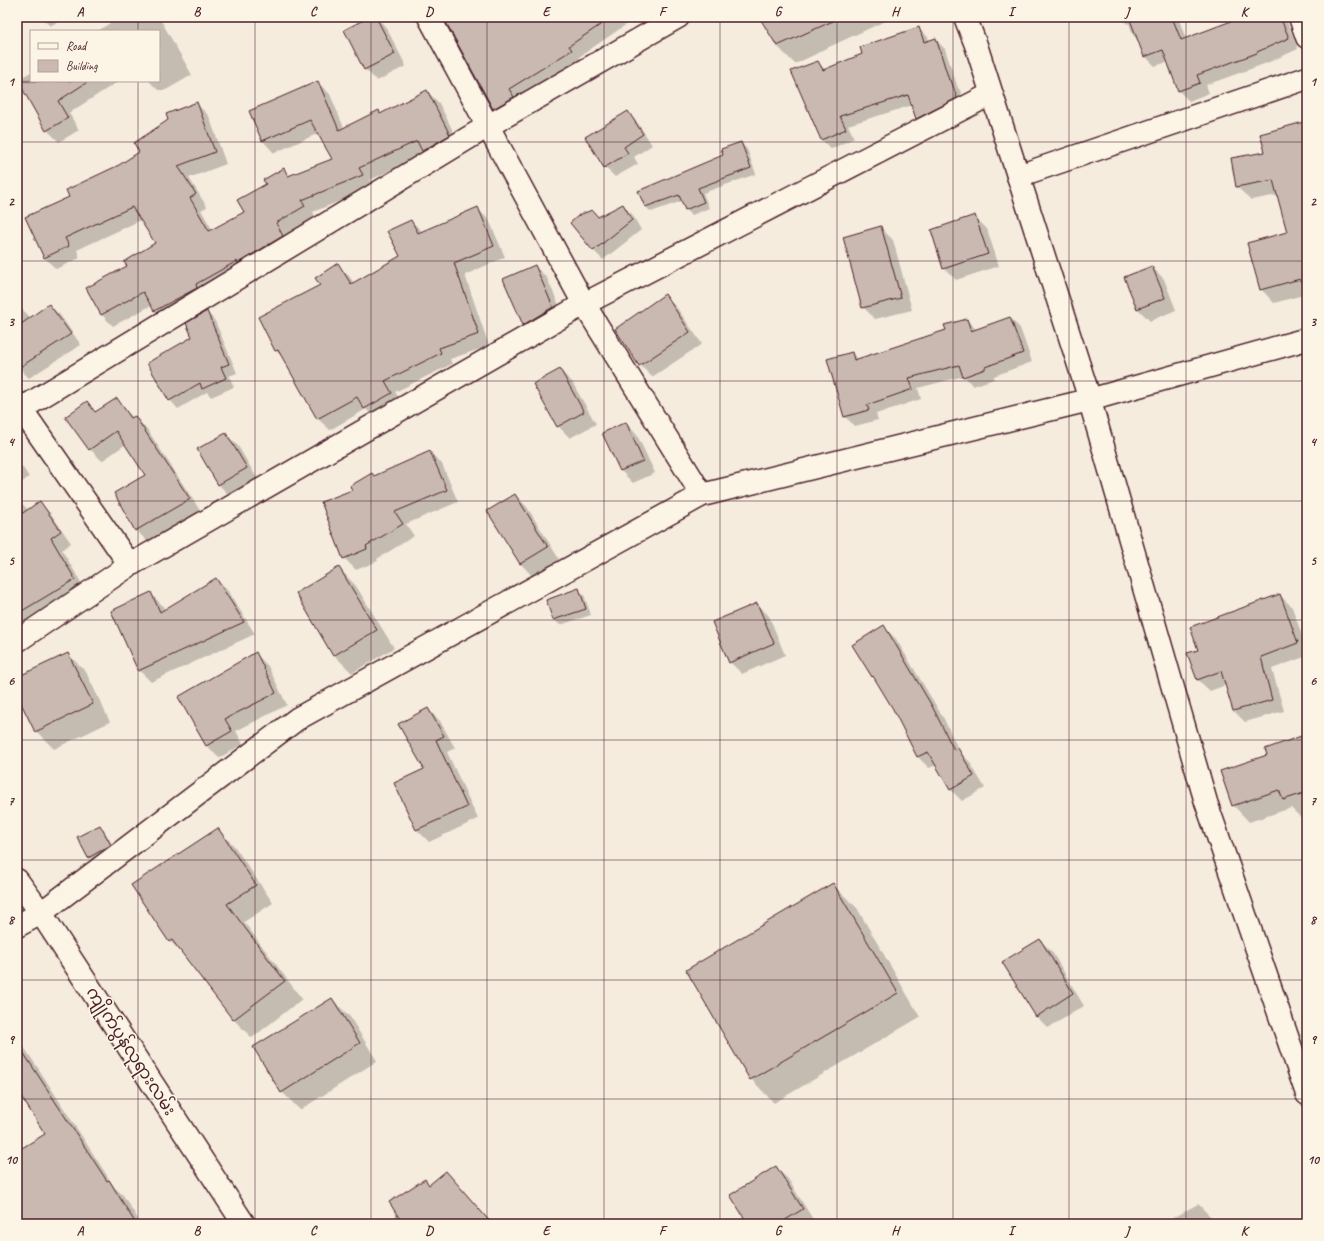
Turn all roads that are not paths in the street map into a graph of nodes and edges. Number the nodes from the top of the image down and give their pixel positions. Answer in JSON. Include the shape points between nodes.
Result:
{"nodes":[{"id":1,"x":429,"y":17,"type":"edge"},
{"id":2,"x":678,"y":17,"type":"edge"},
{"id":3,"x":965,"y":17,"type":"edge"},
{"id":4,"x":1300,"y":17,"type":"edge"},
{"id":5,"x":1307,"y":37,"type":"edge"},
{"id":6,"x":1307,"y":78,"type":"edge"},
{"id":7,"x":992,"y":94,"type":"junction"},
{"id":8,"x":488,"y":126,"type":"junction"},
{"id":9,"x":1018,"y":176,"type":"junction"},
{"id":10,"x":584,"y":304,"type":"junction"},
{"id":11,"x":1307,"y":339,"type":"edge"},
{"id":12,"x":1089,"y":400,"type":"junction"},
{"id":13,"x":19,"y":406,"type":"edge"},
{"id":14,"x":702,"y":495,"type":"junction"},
{"id":15,"x":130,"y":565,"type":"junction"},
{"id":16,"x":17,"y":641,"type":"edge"},
{"id":17,"x":17,"y":880,"type":"edge"},
{"id":18,"x":41,"y":913,"type":"junction"},
{"id":19,"x":17,"y":926,"type":"edge"},
{"id":20,"x":1307,"y":1094,"type":"edge"},
{"id":21,"x":244,"y":1224,"type":"edge"}],
"edges":[{"from":1,"to":8,"type":"street"},
{"from":2,"to":8,"type":"street"},
{"from":3,"to":7,"type":"street"},
{"from":4,"to":5,"type":"street"},
{"from":6,"to":9,"type":"street"},
{"from":7,"to":9,"type":"street"},
{"from":7,"to":10,"type":"street"},
{"from":8,"to":10,"type":"street"},
{"from":8,"to":13,"type":"street"},
{"from":9,"to":12,"type":"street"},
{"from":10,"to":14,"type":"street"},
{"from":10,"to":15,"type":"street"},
{"from":11,"to":12,"type":"street"},
{"from":12,"to":14,"type":"street"},
{"from":12,"to":20,"type":"street","via":[[1206,802]]},
{"from":13,"to":15,"type":"street"},
{"from":14,"to":18,"type":"street","via":[[297,718]]},
{"from":15,"to":16,"type":"street"},
{"from":17,"to":18,"type":"street","name":"ကျိုက်ပွန်လုရားလမ်း"},
{"from":18,"to":19,"type":"street"},
{"from":18,"to":21,"type":"street","name":"ကျိုက်ပွန်လုရားလမ်း"}]}
